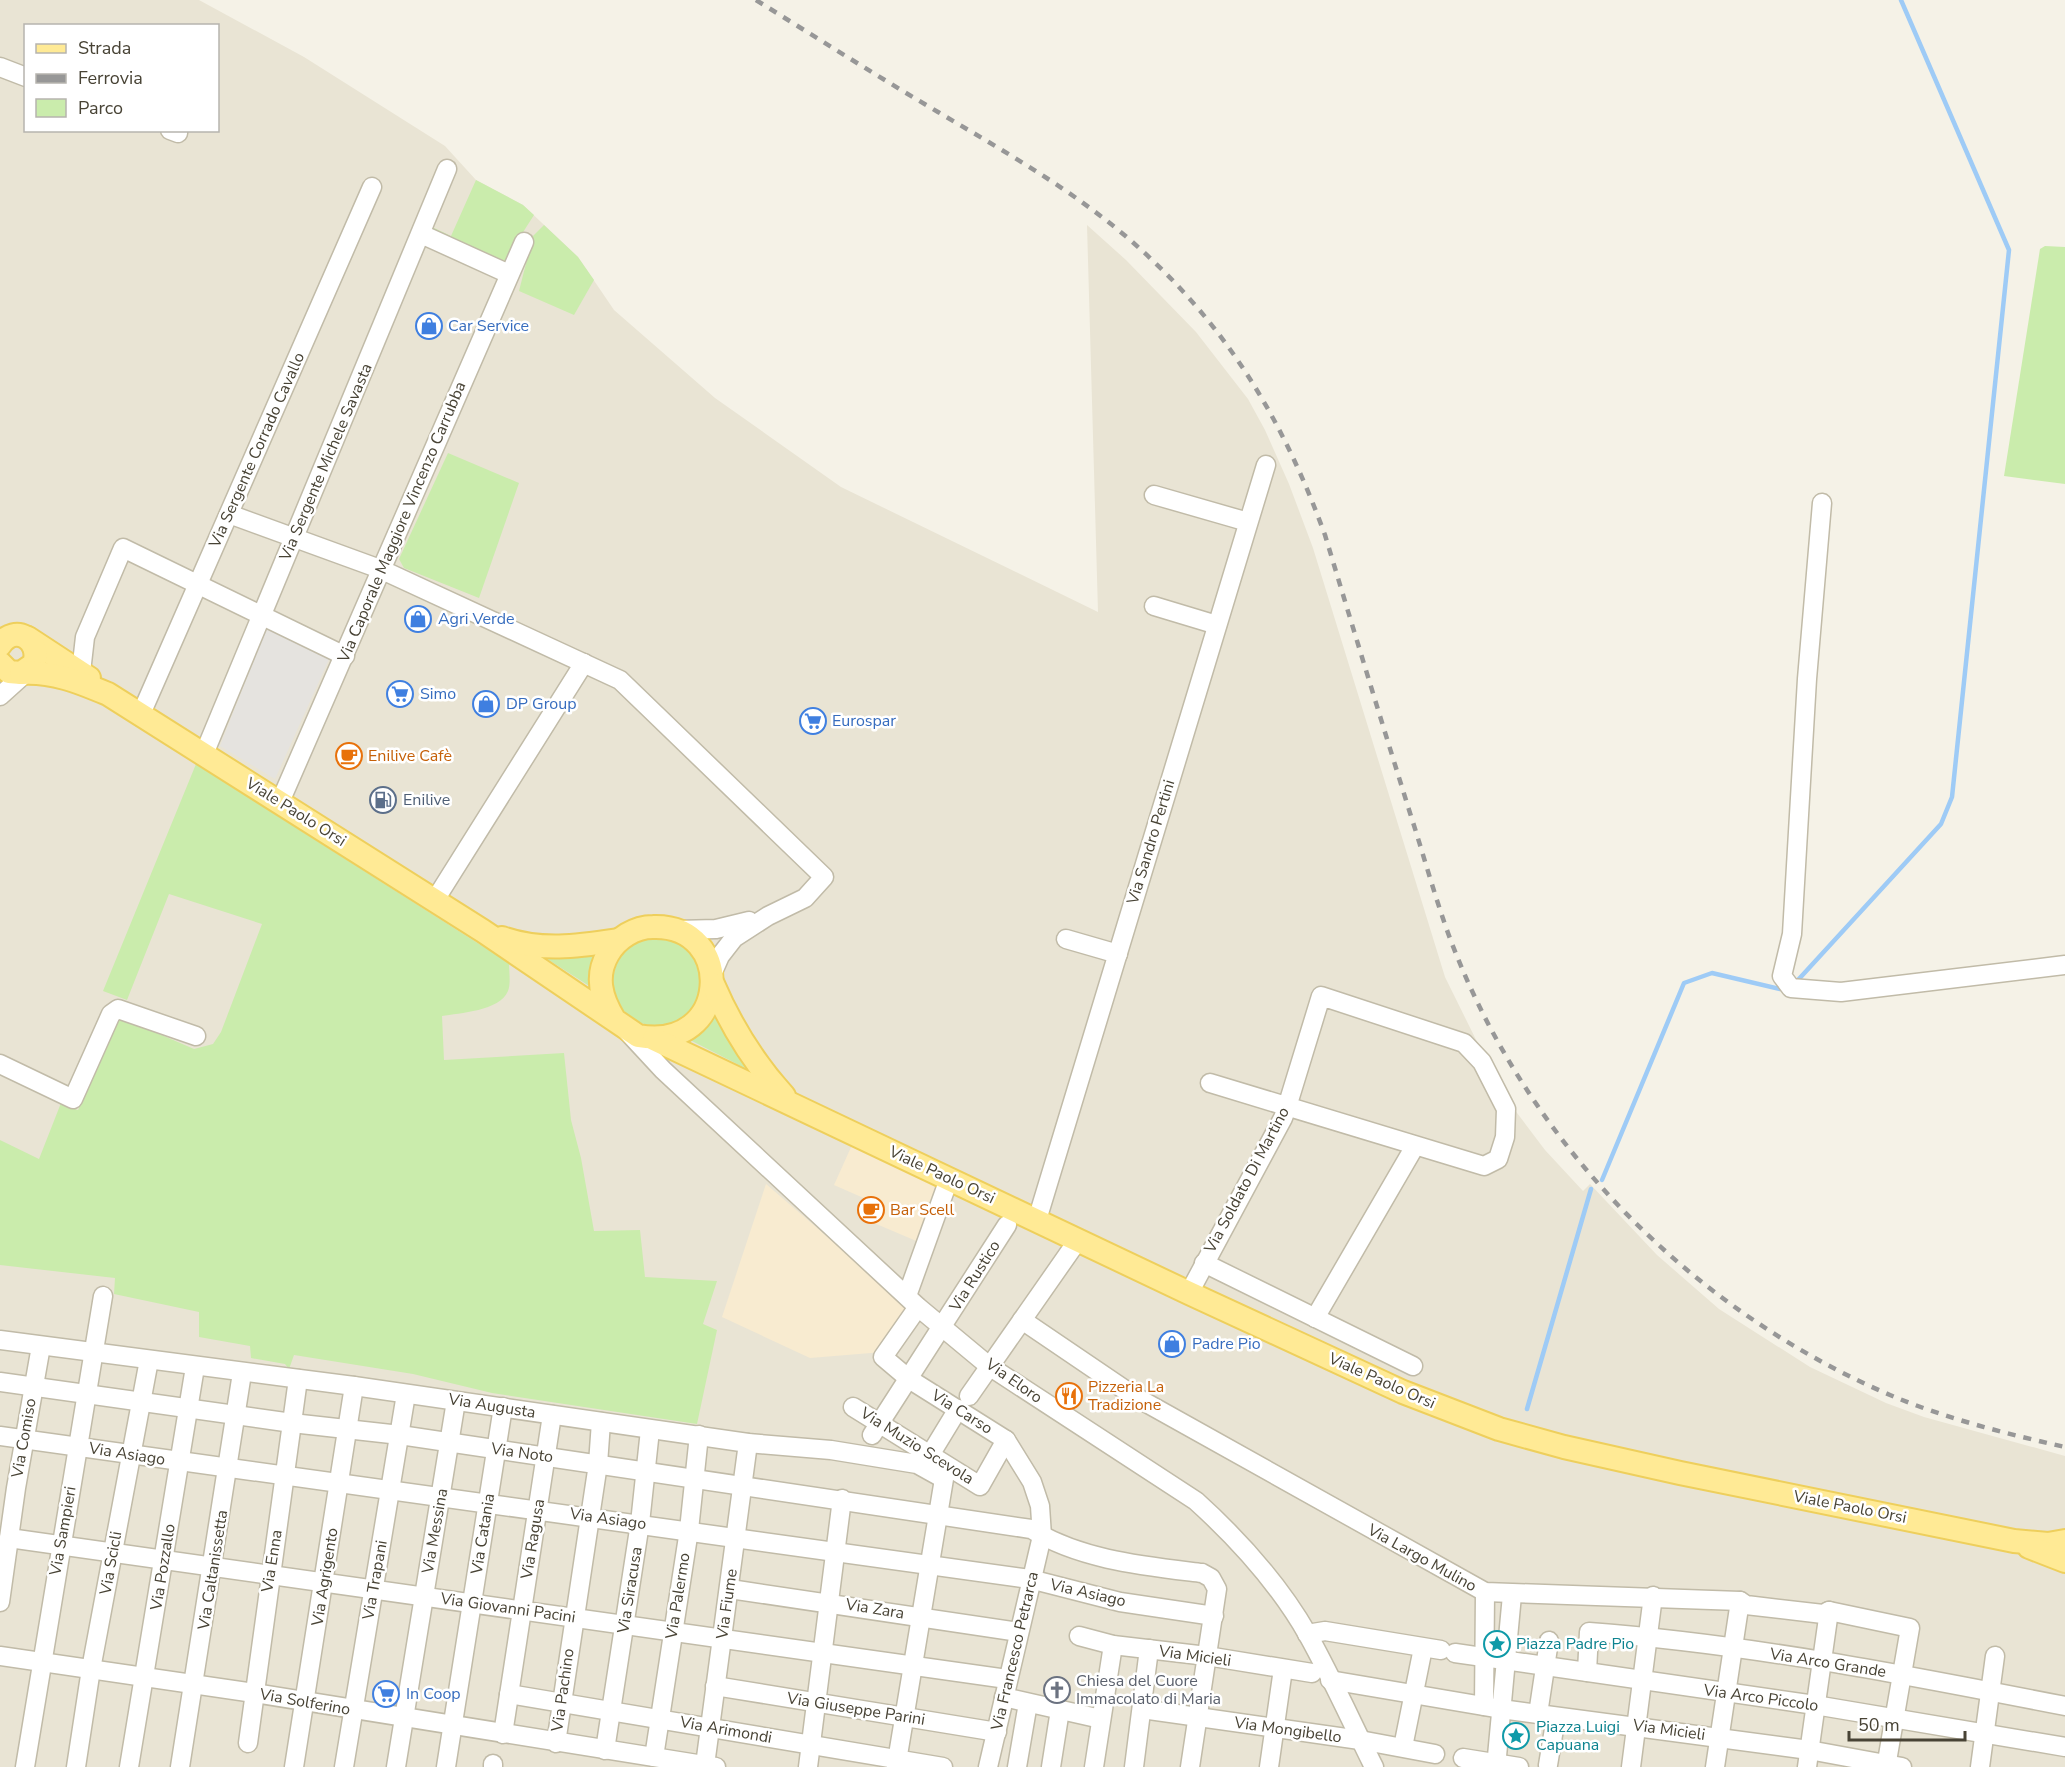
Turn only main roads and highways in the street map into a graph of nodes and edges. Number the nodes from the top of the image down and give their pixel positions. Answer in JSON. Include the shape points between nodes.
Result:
{"nodes":[{"id":1,"x":0,"y":620,"type":"edge"},
{"id":2,"x":16,"y":639,"type":"edge"},
{"id":3,"x":0,"y":663,"type":"edge"},
{"id":4,"x":26,"y":671,"type":"junction"},
{"id":5,"x":108,"y":694,"type":"junction"},
{"id":6,"x":483,"y":931,"type":"junction"},
{"id":7,"x":619,"y":940,"type":"junction"},
{"id":8,"x":712,"y":979,"type":"junction"},
{"id":9,"x":619,"y":1024,"type":"junction"},
{"id":10,"x":667,"y":1040,"type":"junction"},
{"id":11,"x":791,"y":1104,"type":"junction"},
{"id":12,"x":2014,"y":1540,"type":"junction"},
{"id":13,"x":2065,"y":1541,"type":"edge"},
{"id":14,"x":2065,"y":1561,"type":"edge"}],
"edges":[{"from":1,"to":2,"type":"main road"},
{"from":2,"to":4,"type":"main road","via":[[36,652]]},
{"from":2,"to":5,"type":"main road","via":[[57,656]]},
{"from":3,"to":4,"type":"main road","via":[[9,672]]},
{"from":4,"to":5,"type":"main road","via":[[62,676]]},
{"from":5,"to":6,"type":"main road","name":"Viale Paolo Orsi"},
{"from":6,"to":7,"type":"main road","via":[[533,946],[566,948]]},
{"from":6,"to":9,"type":"main road","name":"Viale Paolo Orsi"},
{"from":7,"to":8,"type":"main road","via":[[647,927],[677,930],[700,947]]},
{"from":7,"to":9,"type":"main road","via":[[608,953],[601,987],[604,1004]]},
{"from":8,"to":10,"type":"main road","via":[[710,1001],[702,1016],[690,1028]]},
{"from":8,"to":11,"type":"main road","via":[[731,1024],[761,1070]]},
{"from":9,"to":10,"type":"main road","via":[[638,1036]]},
{"from":10,"to":11,"type":"main road","name":"Viale Paolo Orsi"},
{"from":11,"to":12,"type":"main road","name":"Viale Paolo Orsi","via":[[949,1179],[1021,1223],[1078,1240],[1403,1392],[1499,1429],[1680,1473]]},
{"from":12,"to":13,"type":"main road","via":[[2048,1544]]},
{"from":12,"to":14,"type":"main road"}]}
